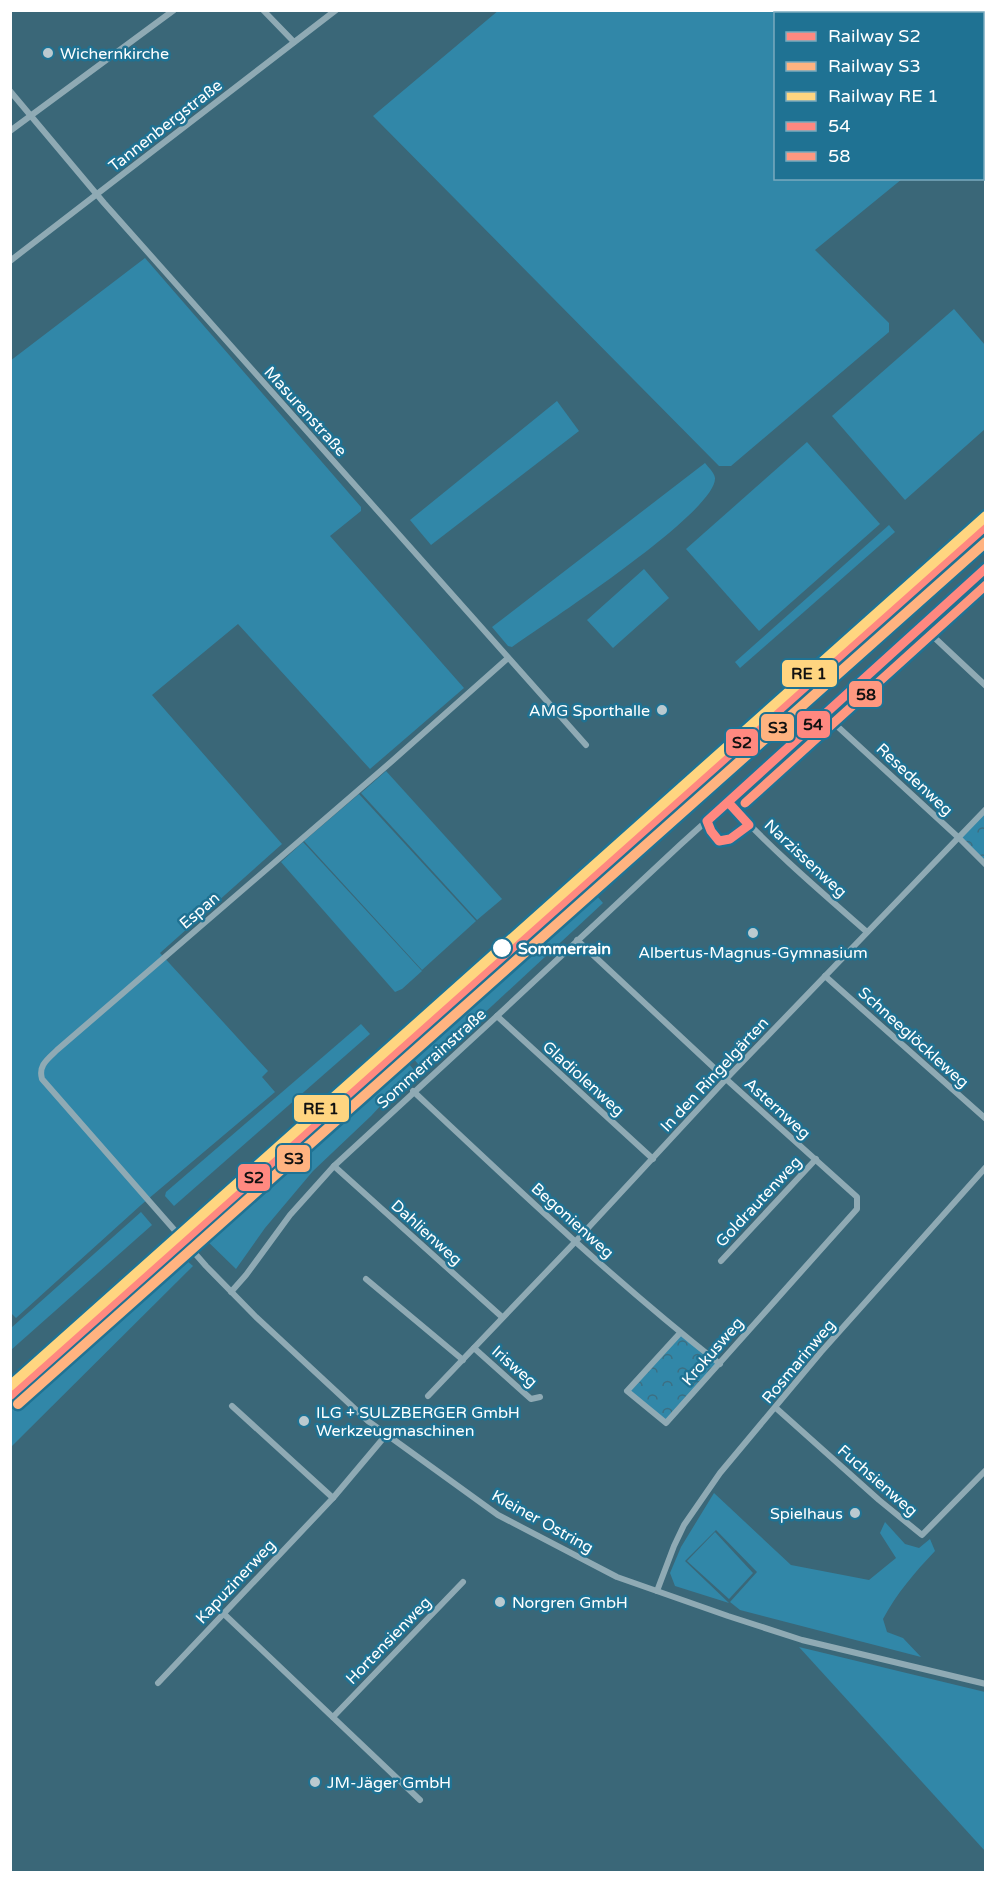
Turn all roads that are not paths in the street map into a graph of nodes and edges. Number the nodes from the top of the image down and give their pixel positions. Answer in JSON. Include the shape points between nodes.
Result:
{"nodes":[{"id":1,"x":174,"y":10,"type":"edge"},
{"id":2,"x":263,"y":10,"type":"edge"},
{"id":3,"x":336,"y":10,"type":"edge"},
{"id":4,"x":294,"y":42,"type":"junction"},
{"id":5,"x":10,"y":91,"type":"edge"},
{"id":6,"x":30,"y":116,"type":"junction"},
{"id":7,"x":10,"y":131,"type":"edge"},
{"id":8,"x":97,"y":195,"type":"junction"},
{"id":9,"x":10,"y":261,"type":"edge"},
{"id":10,"x":986,"y":568,"type":"edge"},
{"id":11,"x":922,"y":626,"type":"junction"},
{"id":12,"x":508,"y":658,"type":"junction"},
{"id":13,"x":986,"y":686,"type":"edge"},
{"id":14,"x":824,"y":714,"type":"junction"},
{"id":15,"x":586,"y":745,"type":"dead end"},
{"id":16,"x":728,"y":802,"type":"junction"},
{"id":17,"x":986,"y":808,"type":"edge"},
{"id":18,"x":959,"y":838,"type":"junction"},
{"id":19,"x":986,"y":865,"type":"edge"},
{"id":20,"x":867,"y":932,"type":"junction"},
{"id":21,"x":577,"y":940,"type":"junction"},
{"id":22,"x":825,"y":976,"type":"junction"},
{"id":23,"x":497,"y":1016,"type":"junction"},
{"id":24,"x":726,"y":1079,"type":"junction"},
{"id":25,"x":413,"y":1091,"type":"junction"},
{"id":26,"x":986,"y":1119,"type":"edge"},
{"id":27,"x":653,"y":1159,"type":"junction"},
{"id":28,"x":816,"y":1159,"type":"junction"},
{"id":29,"x":334,"y":1166,"type":"junction"},
{"id":30,"x":986,"y":1167,"type":"edge"},
{"id":31,"x":857,"y":1197,"type":"joint"},
{"id":32,"x":149,"y":1202,"type":"joint"},
{"id":33,"x":576,"y":1241,"type":"junction"},
{"id":34,"x":721,"y":1261,"type":"dead end"},
{"id":35,"x":366,"y":1279,"type":"dead end"},
{"id":36,"x":231,"y":1292,"type":"junction"},
{"id":37,"x":502,"y":1317,"type":"junction"},
{"id":38,"x":680,"y":1333,"type":"junction"},
{"id":39,"x":474,"y":1348,"type":"junction"},
{"id":40,"x":463,"y":1360,"type":"junction"},
{"id":41,"x":720,"y":1364,"type":"junction"},
{"id":42,"x":428,"y":1396,"type":"dead end"},
{"id":43,"x":540,"y":1397,"type":"dead end"},
{"id":44,"x":232,"y":1406,"type":"dead end"},
{"id":45,"x":776,"y":1408,"type":"junction"},
{"id":46,"x":386,"y":1435,"type":"junction"},
{"id":47,"x":986,"y":1470,"type":"edge"},
{"id":48,"x":333,"y":1498,"type":"junction"},
{"id":49,"x":463,"y":1582,"type":"dead end"},
{"id":50,"x":657,"y":1591,"type":"junction"},
{"id":51,"x":224,"y":1614,"type":"junction"},
{"id":52,"x":158,"y":1683,"type":"dead end"},
{"id":53,"x":986,"y":1684,"type":"edge"},
{"id":54,"x":333,"y":1717,"type":"junction"},
{"id":55,"x":420,"y":1800,"type":"dead end"}],
"edges":[{"from":1,"to":6,"type":"street"},
{"from":2,"to":4,"type":"street"},
{"from":3,"to":4,"type":"street","name":"Tannenbergstraße"},
{"from":4,"to":8,"type":"street","name":"Tannenbergstraße"},
{"from":5,"to":6,"type":"street","name":"Masurenstraße"},
{"from":6,"to":7,"type":"street"},
{"from":6,"to":8,"type":"street","name":"Masurenstraße"},
{"from":8,"to":9,"type":"street","name":"Tannenbergstraße"},
{"from":8,"to":12,"type":"street","name":"Masurenstraße"},
{"from":10,"to":11,"type":"street","name":"Sommerrainstraße"},
{"from":11,"to":13,"type":"street"},
{"from":11,"to":14,"type":"street","name":"Sommerrainstraße"},
{"from":12,"to":15,"type":"street","name":"Masurenstraße"},
{"from":12,"to":32,"type":"street","name":"Espan","via":[[41,1066],[46,1086]]},
{"from":14,"to":16,"type":"street","name":"Sommerrainstraße"},
{"from":14,"to":18,"type":"street","name":"Resedenweg"},
{"from":16,"to":20,"type":"street","name":"Narzissenweg"},
{"from":16,"to":21,"type":"street","name":"Sommerrainstraße"},
{"from":17,"to":18,"type":"street","name":"In den Ringelgärten"},
{"from":18,"to":19,"type":"street","name":"Resedenweg"},
{"from":18,"to":20,"type":"street","name":"In den Ringelgärten"},
{"from":20,"to":22,"type":"street","name":"In den Ringelgärten"},
{"from":21,"to":23,"type":"street","name":"Sommerrainstraße"},
{"from":21,"to":24,"type":"street","name":"Asternweg"},
{"from":22,"to":24,"type":"street","name":"In den Ringelgärten"},
{"from":22,"to":26,"type":"street","name":"Schneeglöckleweg"},
{"from":23,"to":25,"type":"street","name":"Sommerrainstraße"},
{"from":23,"to":27,"type":"street","name":"Gladiolenweg"},
{"from":24,"to":27,"type":"street","name":"In den Ringelgärten"},
{"from":24,"to":28,"type":"street","name":"Asternweg"},
{"from":25,"to":29,"type":"street","name":"Sommerrainstraße"},
{"from":25,"to":33,"type":"street","name":"Begonienweg"},
{"from":27,"to":33,"type":"street","name":"In den Ringelgärten"},
{"from":28,"to":31,"type":"street","name":"Asternweg"},
{"from":28,"to":34,"type":"street","name":"Goldrautenweg"},
{"from":29,"to":36,"type":"street","name":"Sommerrainstraße","via":[[290,1215]]},
{"from":29,"to":37,"type":"street","name":"Dahlienweg"},
{"from":30,"to":45,"type":"street","name":"Rosmarinweg"},
{"from":31,"to":41,"type":"street","name":"Krokusweg","via":[[857,1209]]},
{"from":32,"to":36,"type":"street","name":"Kleiner Ostring"},
{"from":33,"to":37,"type":"street","name":"In den Ringelgärten"},
{"from":33,"to":38,"type":"street","name":"Begonienweg"},
{"from":35,"to":40,"type":"street"},
{"from":36,"to":46,"type":"street","name":"Kleiner Ostring"},
{"from":37,"to":39,"type":"street","name":"In den Ringelgärten"},
{"from":38,"to":41,"type":"street","name":"Begonienweg"},
{"from":38,"to":41,"type":"street","name":"Krokusweg","via":[[627,1391],[666,1423]]},
{"from":39,"to":40,"type":"street","name":"In den Ringelgärten"},
{"from":39,"to":43,"type":"street","name":"Irisweg","via":[[531,1399]]},
{"from":40,"to":42,"type":"street","name":"In den Ringelgärten"},
{"from":44,"to":48,"type":"street"},
{"from":45,"to":47,"type":"street","name":"Fuchsienweg","via":[[922,1535]]},
{"from":45,"to":50,"type":"street","name":"Rosmarinweg","via":[[720,1473],[684,1525]]},
{"from":46,"to":48,"type":"street","name":"Kapuzinerweg"},
{"from":46,"to":50,"type":"street","name":"Kleiner Ostring","via":[[498,1515],[617,1577]]},
{"from":48,"to":51,"type":"street","name":"Kapuzinerweg"},
{"from":49,"to":54,"type":"street","name":"Hortensienweg"},
{"from":50,"to":53,"type":"street","name":"Kleiner Ostring","via":[[802,1640]]},
{"from":51,"to":52,"type":"street","name":"Kapuzinerweg"},
{"from":51,"to":54,"type":"street"},
{"from":54,"to":55,"type":"street"}]}
